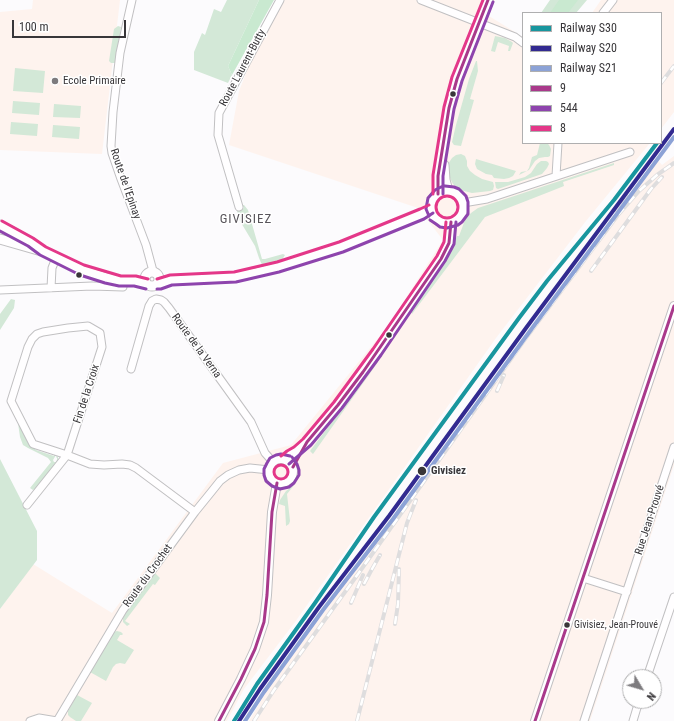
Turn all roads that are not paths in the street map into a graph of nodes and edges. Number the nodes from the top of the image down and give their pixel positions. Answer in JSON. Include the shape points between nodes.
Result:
{"nodes":[{"id":1,"x":132,"y":0,"type":"edge"},
{"id":2,"x":280,"y":0,"type":"edge"},
{"id":3,"x":421,"y":0,"type":"edge"},
{"id":4,"x":488,"y":0,"type":"edge"},
{"id":5,"x":613,"y":0,"type":"edge"},
{"id":6,"x":604,"y":12,"type":"edge"},
{"id":7,"x":478,"y":23,"type":"junction"},
{"id":8,"x":522,"y":42,"type":"edge"},
{"id":9,"x":558,"y":144,"type":"edge"},
{"id":10,"x":443,"y":146,"type":"junction"},
{"id":11,"x":630,"y":152,"type":"dead end"},
{"id":12,"x":556,"y":176,"type":"junction"},
{"id":13,"x":448,"y":191,"type":"junction"},
{"id":14,"x":438,"y":194,"type":"junction"},
{"id":15,"x":463,"y":203,"type":"junction"},
{"id":16,"x":239,"y":207,"type":"dead end"},
{"id":17,"x":432,"y":209,"type":"junction"},
{"id":18,"x":451,"y":222,"type":"junction"},
{"id":19,"x":0,"y":225,"type":"edge"},
{"id":20,"x":0,"y":239,"type":"edge"},
{"id":21,"x":43,"y":251,"type":"junction"},
{"id":22,"x":56,"y":258,"type":"junction"},
{"id":23,"x":152,"y":278,"type":"junction"},
{"id":24,"x":123,"y":287,"type":"dead end"},
{"id":25,"x":51,"y":288,"type":"junction"},
{"id":26,"x":0,"y":290,"type":"edge"},
{"id":27,"x":674,"y":306,"type":"edge"},
{"id":28,"x":131,"y":369,"type":"dead end"},
{"id":29,"x":307,"y":442,"type":"junction"},
{"id":30,"x":674,"y":448,"type":"edge"},
{"id":31,"x":67,"y":456,"type":"junction"},
{"id":32,"x":285,"y":460,"type":"junction"},
{"id":33,"x":273,"y":462,"type":"junction"},
{"id":34,"x":293,"y":467,"type":"junction"},
{"id":35,"x":269,"y":470,"type":"junction"},
{"id":36,"x":277,"y":483,"type":"junction"},
{"id":37,"x":27,"y":505,"type":"dead end"},
{"id":38,"x":195,"y":512,"type":"junction"},
{"id":39,"x":583,"y":578,"type":"junction"},
{"id":40,"x":627,"y":592,"type":"junction"},
{"id":41,"x":674,"y":597,"type":"edge"},
{"id":42,"x":650,"y":669,"type":"edge"},
{"id":43,"x":637,"y":709,"type":"edge"},
{"id":44,"x":30,"y":721,"type":"edge"},
{"id":45,"x":57,"y":721,"type":"edge"},
{"id":46,"x":219,"y":721,"type":"edge"},
{"id":47,"x":535,"y":721,"type":"edge"},
{"id":48,"x":584,"y":721,"type":"edge"},
{"id":49,"x":633,"y":721,"type":"edge"}],
"edges":[{"from":1,"to":23,"type":"street","name":"Route de l'Epinay","via":[[120,53],[111,146],[146,245]]},
{"from":2,"to":16,"type":"street","name":"Route Laurent-Butty","via":[[219,113],[218,135]]},
{"from":3,"to":7,"type":"street"},
{"from":4,"to":7,"type":"main road"},
{"from":5,"to":6,"type":"street"},
{"from":7,"to":8,"type":"street","via":[[515,37]]},
{"from":7,"to":10,"type":"main road","via":[[456,83]]},
{"from":9,"to":12,"type":"street"},
{"from":10,"to":13,"type":"main road","via":[[444,176]]},
{"from":10,"to":14,"type":"main road"},
{"from":11,"to":12,"type":"street"},
{"from":12,"to":15,"type":"street","via":[[487,199]]},
{"from":13,"to":14,"type":"main road"},
{"from":13,"to":15,"type":"main road","via":[[459,196]]},
{"from":14,"to":17,"type":"main road","via":[[433,200]]},
{"from":15,"to":18,"type":"main road","via":[[461,215]]},
{"from":17,"to":18,"type":"main road","via":[[438,220]]},
{"from":17,"to":23,"type":"main road","via":[[341,247],[278,268],[204,279]]},
{"from":18,"to":29,"type":"street","via":[[449,243],[441,259],[338,405]]},
{"from":19,"to":21,"type":"main road"},
{"from":20,"to":21,"type":"main road"},
{"from":21,"to":22,"type":"main road"},
{"from":22,"to":23,"type":"main road","via":[[106,278],[135,281]]},
{"from":22,"to":25,"type":"street","via":[[52,268]]},
{"from":24,"to":25,"type":"street"},
{"from":25,"to":26,"type":"street"},
{"from":27,"to":39,"type":"street"},
{"from":28,"to":33,"type":"street","name":"Route de la Verna","via":[[148,306],[152,301],[161,300],[251,422]]},
{"from":29,"to":32,"type":"street"},
{"from":29,"to":34,"type":"street"},
{"from":30,"to":40,"type":"street","name":"Rue Jean-Prouvé"},
{"from":31,"to":31,"type":"street","name":"Fin de la Croix","via":[[102,347],[100,333],[88,326],[43,332],[32,338],[11,402],[33,444]]},
{"from":31,"to":37,"type":"street","name":"Fin de la Croix"},
{"from":31,"to":38,"type":"street","via":[[96,465],[130,465]]},
{"from":32,"to":33,"type":"street"},
{"from":32,"to":34,"type":"street"},
{"from":33,"to":35,"type":"street"},
{"from":34,"to":36,"type":"street","via":[[294,473],[290,480]]},
{"from":35,"to":36,"type":"street","via":[[270,478]]},
{"from":35,"to":38,"type":"street","name":"Route du Crochet","via":[[250,468],[228,475]]},
{"from":36,"to":46,"type":"street","via":[[272,512],[264,622],[241,680]]},
{"from":38,"to":45,"type":"street","name":"Route du Crochet","via":[[123,610]]},
{"from":39,"to":40,"type":"street"},
{"from":39,"to":47,"type":"street"},
{"from":40,"to":48,"type":"street","name":"Rue Jean-Prouvé"},
{"from":41,"to":42,"type":"street"},
{"from":43,"to":49,"type":"street"},
{"from":44,"to":45,"type":"street","via":[[39,718]]}]}
